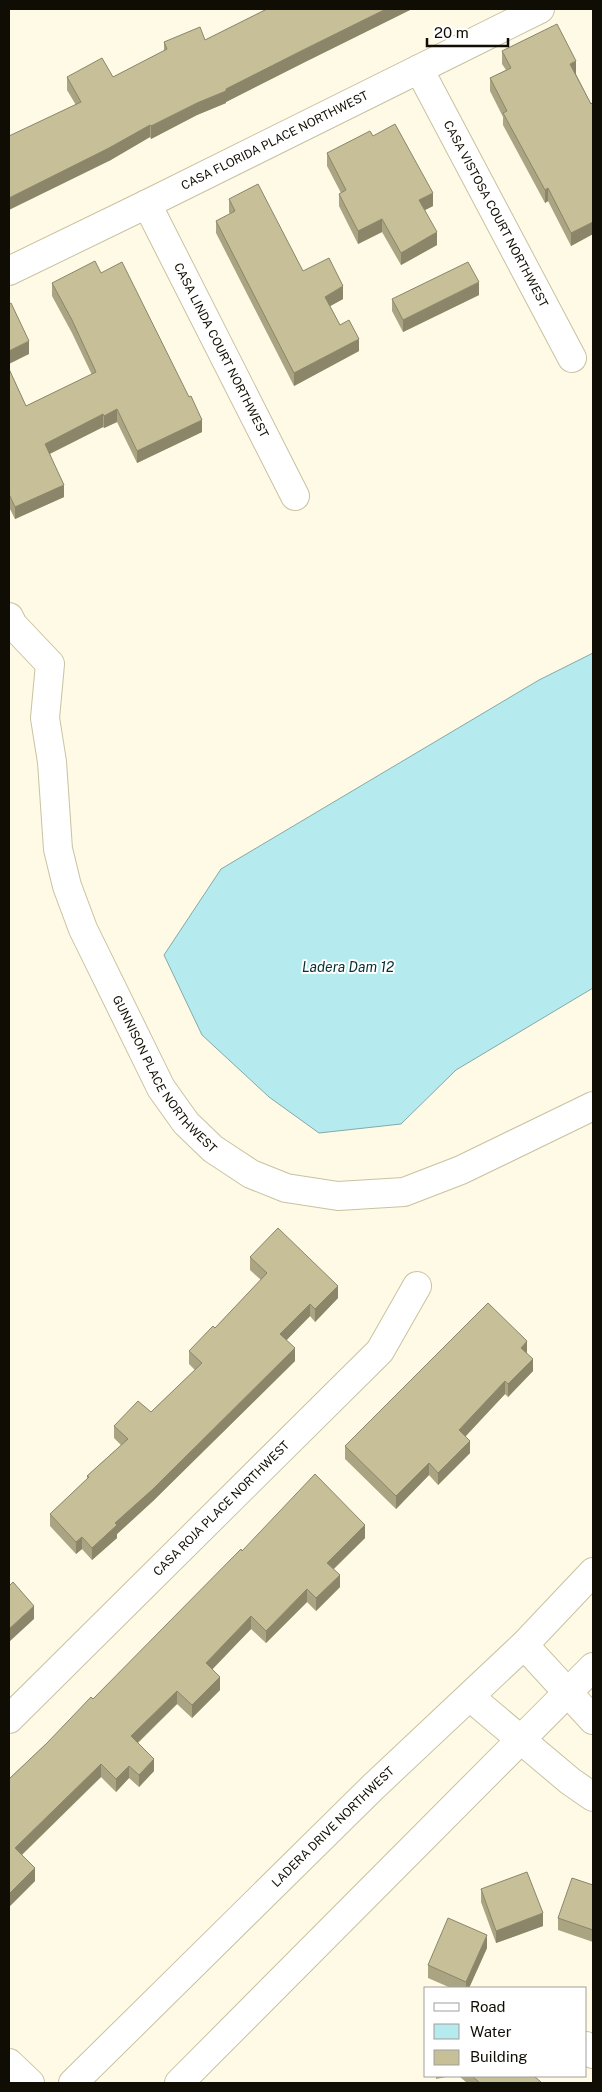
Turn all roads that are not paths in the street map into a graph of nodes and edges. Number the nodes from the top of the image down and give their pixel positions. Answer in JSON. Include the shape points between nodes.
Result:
{"nodes":[{"id":1,"x":540,"y":9,"type":"edge"},
{"id":2,"x":419,"y":69,"type":"junction"},
{"id":3,"x":147,"y":204,"type":"junction"},
{"id":4,"x":9,"y":271,"type":"edge"},
{"id":5,"x":572,"y":358,"type":"dead end"},
{"id":6,"x":295,"y":496,"type":"dead end"},
{"id":7,"x":9,"y":617,"type":"edge"},
{"id":8,"x":593,"y":1106,"type":"edge"},
{"id":9,"x":417,"y":1286,"type":"dead end"},
{"id":10,"x":593,"y":1572,"type":"edge"},
{"id":11,"x":524,"y":1645,"type":"junction"},
{"id":12,"x":593,"y":1667,"type":"edge"},
{"id":13,"x":568,"y":1691,"type":"junction"},
{"id":14,"x":470,"y":1697,"type":"junction"},
{"id":15,"x":9,"y":1719,"type":"edge"},
{"id":16,"x":593,"y":1720,"type":"edge"},
{"id":17,"x":521,"y":1738,"type":"junction"},
{"id":18,"x":593,"y":1797,"type":"edge"},
{"id":19,"x":9,"y":2063,"type":"edge"},
{"id":20,"x":30,"y":2083,"type":"edge"},
{"id":21,"x":73,"y":2083,"type":"edge"},
{"id":22,"x":179,"y":2083,"type":"edge"}],
"edges":[{"from":1,"to":2,"type":"street","name":"CASA FLORIDA PLACE NORTHWEST"},
{"from":2,"to":3,"type":"street","name":"CASA FLORIDA PLACE NORTHWEST"},
{"from":2,"to":5,"type":"street","name":"CASA VISTOSA COURT NORTHWEST"},
{"from":3,"to":4,"type":"street","name":"CASA FLORIDA PLACE NORTHWEST"},
{"from":3,"to":6,"type":"street","name":"CASA LINDA COURT NORTHWEST"},
{"from":7,"to":8,"type":"street","name":"GUNNISON PLACE NORTHWEST","via":[[50,664],[45,718],[52,762],[58,849],[83,929],[161,1088],[186,1122],[213,1149],[251,1174],[286,1188],[338,1196],[404,1192],[461,1170]]},
{"from":9,"to":15,"type":"street","name":"CASA ROJA PLACE NORTHWEST","via":[[380,1351]]},
{"from":10,"to":11,"type":"street","name":"LADERA DRIVE NORTHWEST"},
{"from":11,"to":13,"type":"street"},
{"from":11,"to":14,"type":"street","name":"LADERA DRIVE NORTHWEST"},
{"from":12,"to":13,"type":"street"},
{"from":13,"to":16,"type":"street"},
{"from":13,"to":17,"type":"street"},
{"from":14,"to":17,"type":"street"},
{"from":14,"to":21,"type":"street","name":"LADERA DRIVE NORTHWEST","via":[[372,1788]]},
{"from":17,"to":18,"type":"street"},
{"from":17,"to":22,"type":"street"},
{"from":19,"to":20,"type":"street"}]}
